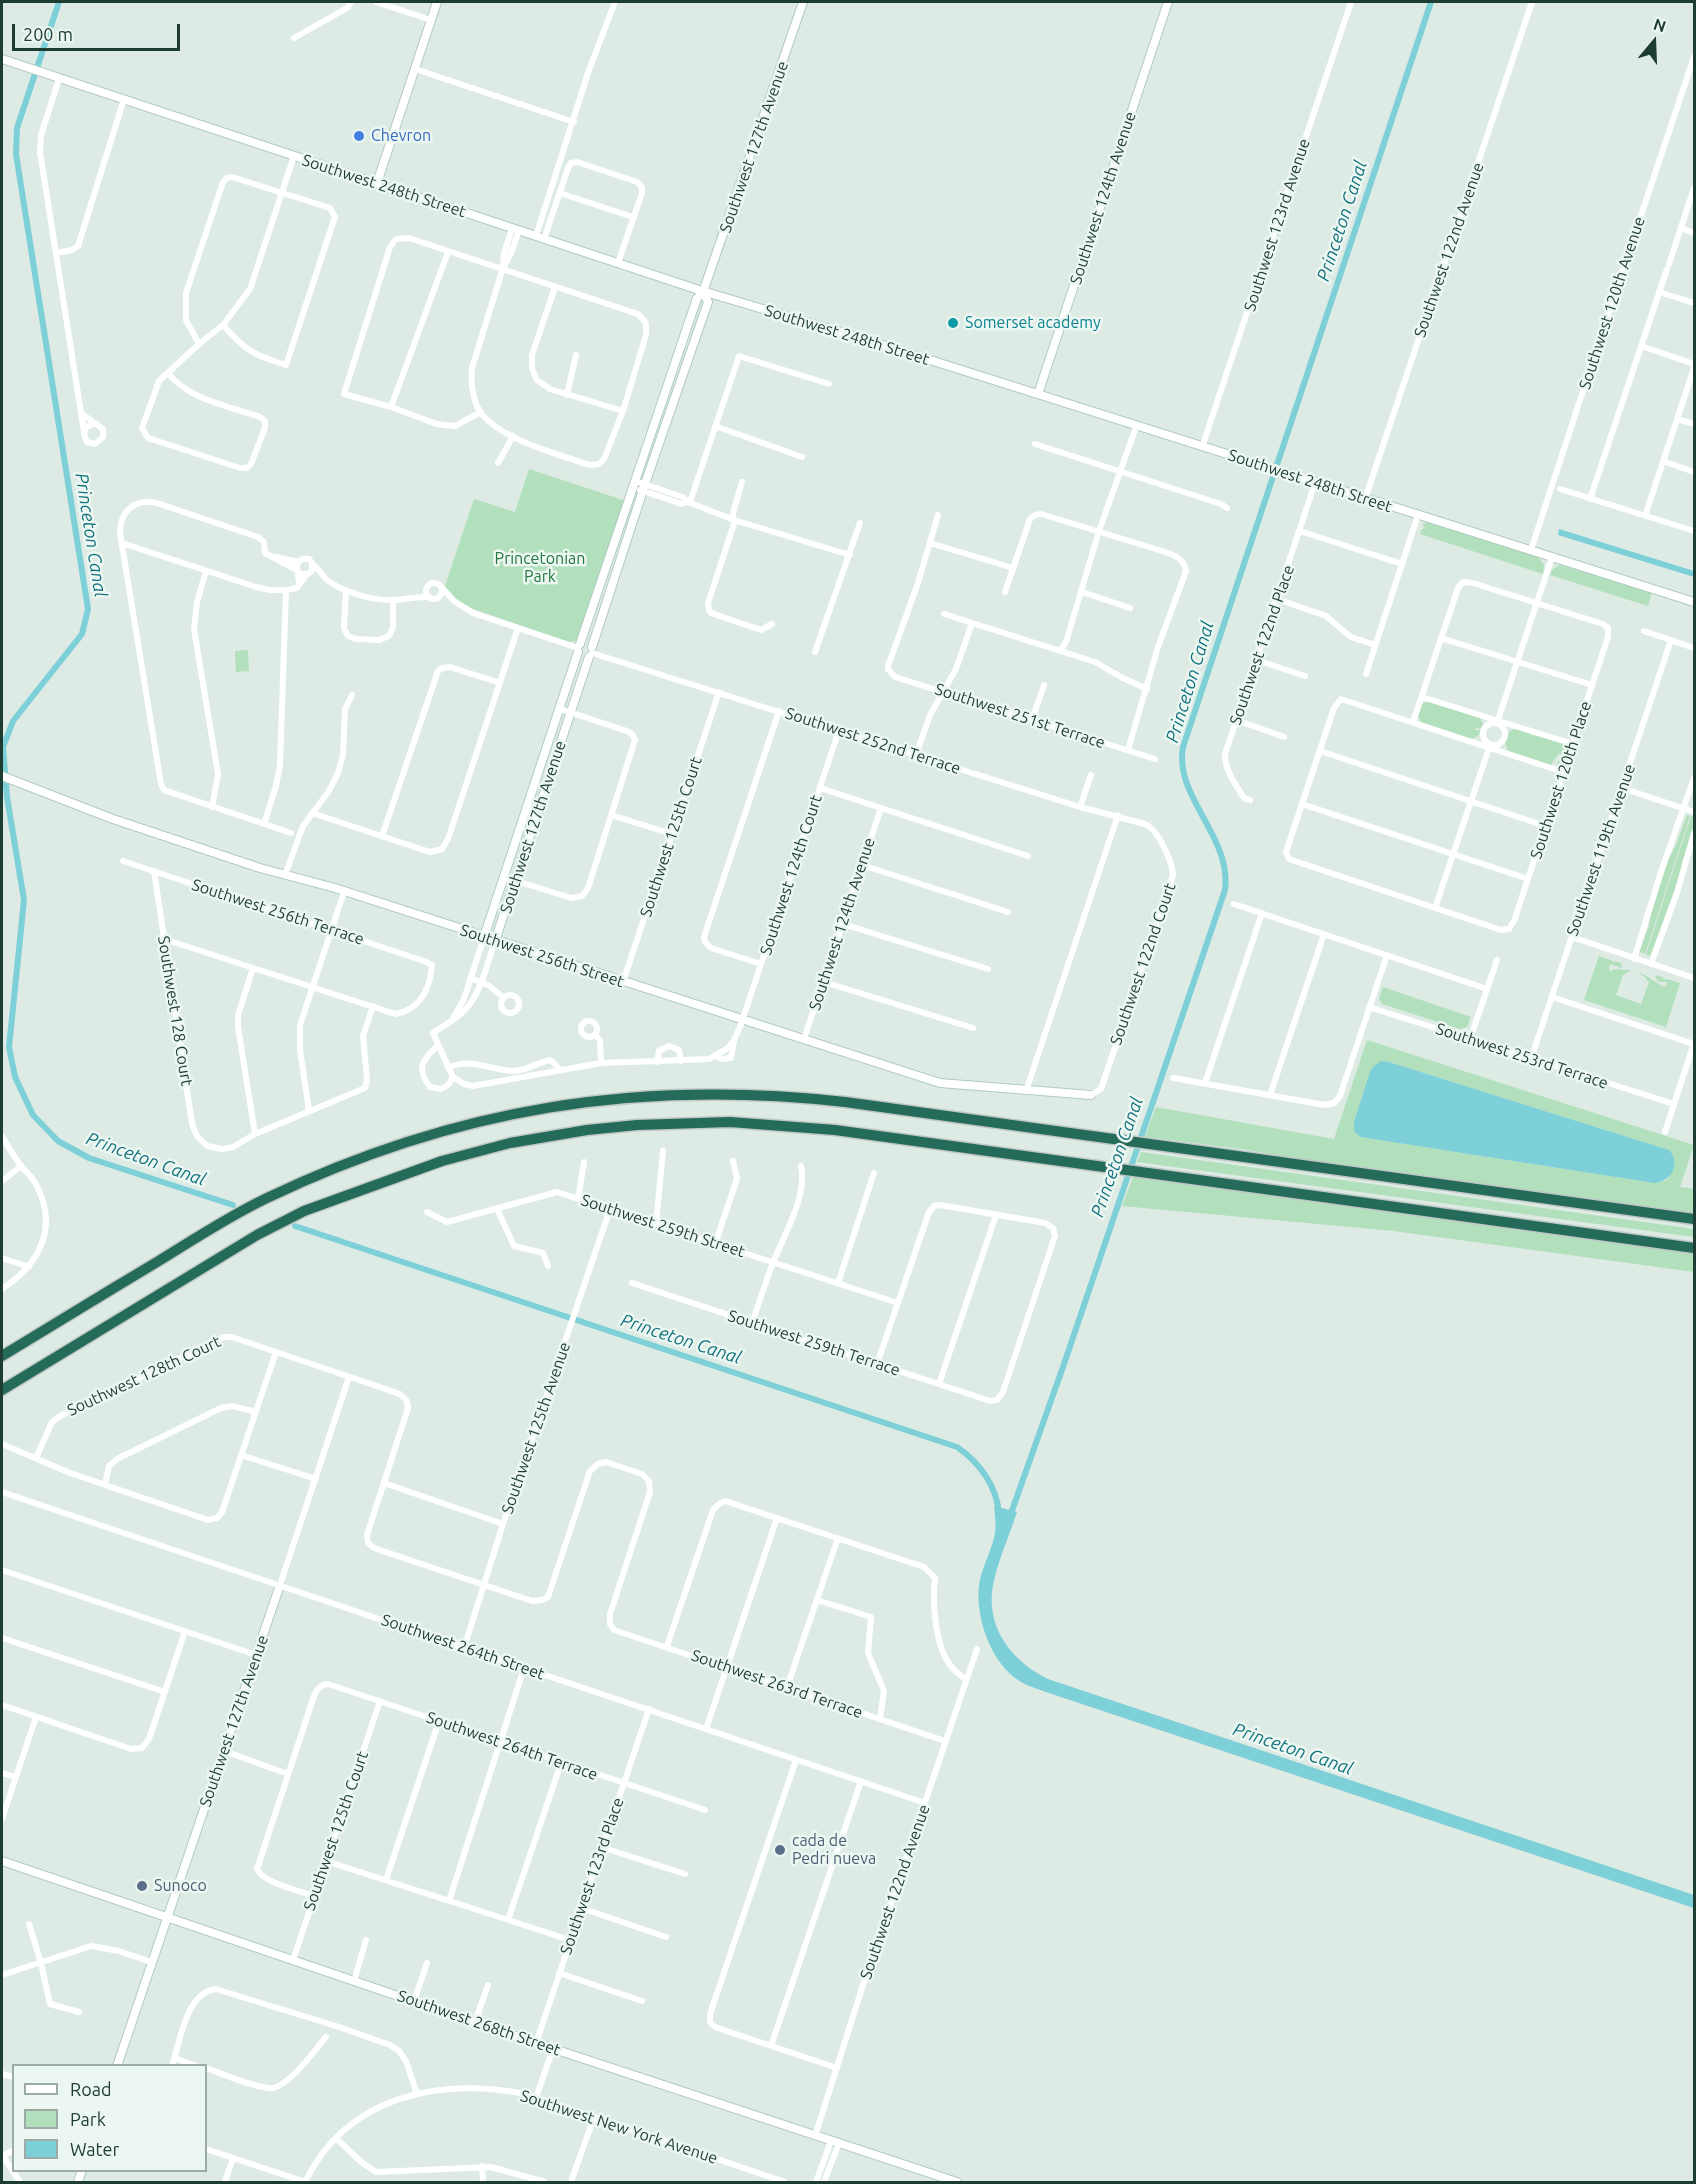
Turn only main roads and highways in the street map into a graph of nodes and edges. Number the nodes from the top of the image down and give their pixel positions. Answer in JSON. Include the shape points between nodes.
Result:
{"nodes":[{"id":1,"x":1695,"y":1219,"type":"edge"},
{"id":2,"x":1695,"y":1248,"type":"edge"},
{"id":3,"x":2,"y":1356,"type":"edge"},
{"id":4,"x":2,"y":1390,"type":"edge"}],
"edges":[{"from":1,"to":3,"type":"highway","via":[[803,1097],[640,1096],[555,1106],[470,1123],[335,1167],[221,1223]]},
{"from":2,"to":4,"type":"highway","via":[[816,1128],[730,1122],[657,1124],[587,1130],[510,1143],[442,1161],[304,1211],[257,1235]]}]}
